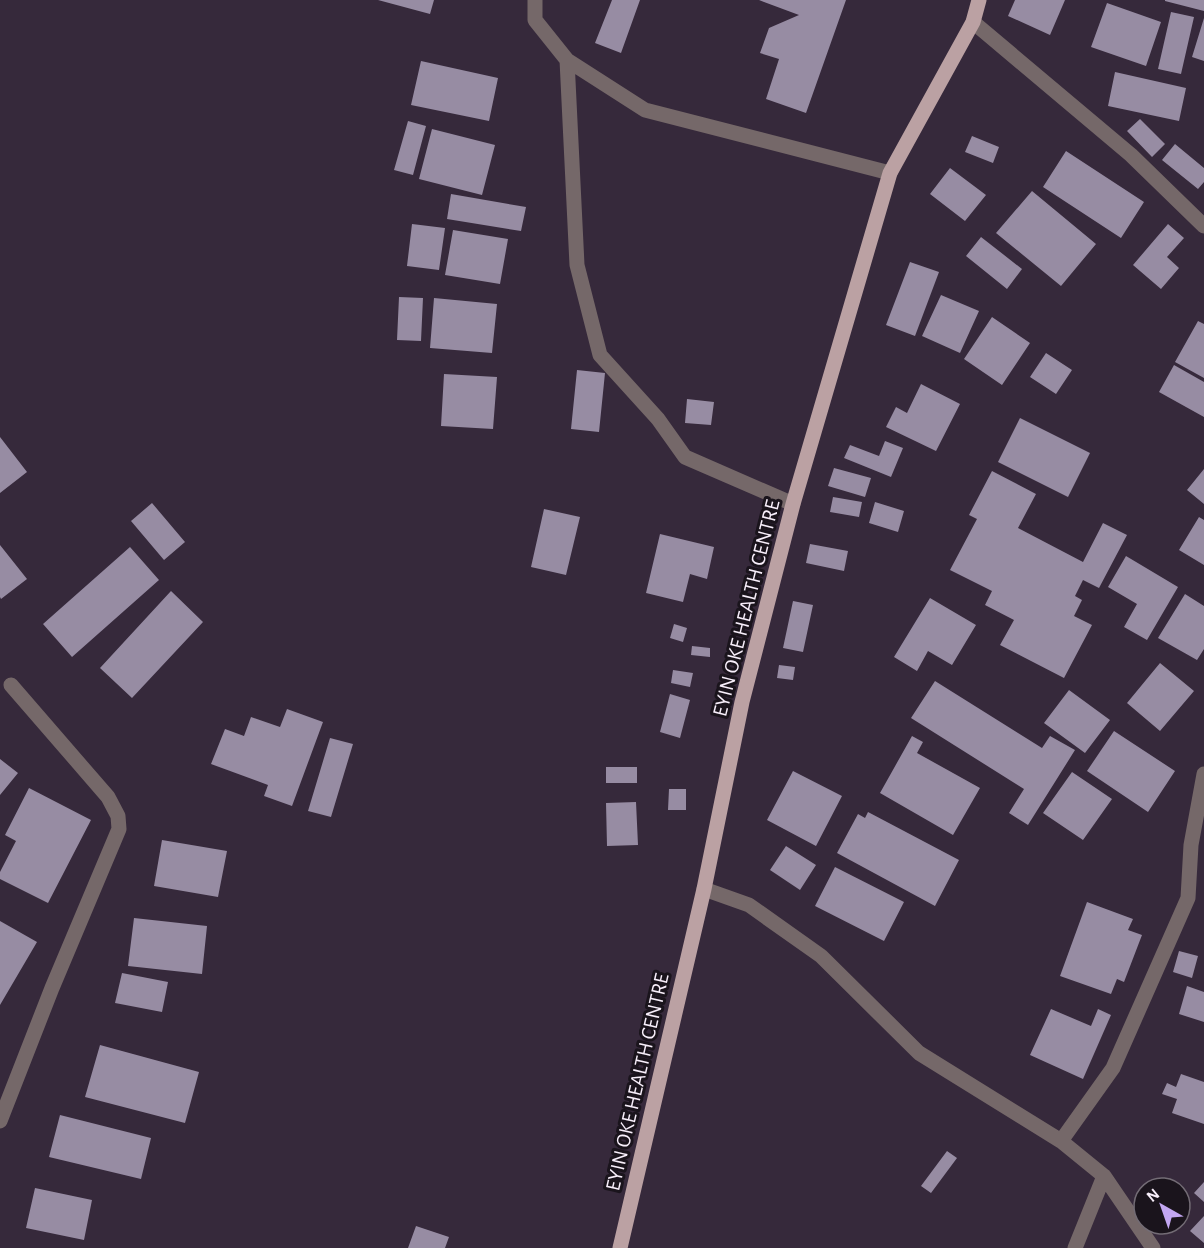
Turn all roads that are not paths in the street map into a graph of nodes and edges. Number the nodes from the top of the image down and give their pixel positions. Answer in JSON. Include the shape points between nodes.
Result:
{"nodes":[{"id":1,"x":535,"y":0,"type":"edge"},
{"id":2,"x":979,"y":0,"type":"edge"},
{"id":3,"x":973,"y":22,"type":"junction"},
{"id":4,"x":567,"y":60,"type":"junction"},
{"id":5,"x":890,"y":173,"type":"junction"},
{"id":6,"x":1204,"y":226,"type":"edge"},
{"id":7,"x":793,"y":504,"type":"junction"},
{"id":8,"x":11,"y":685,"type":"dead end"},
{"id":9,"x":1204,"y":774,"type":"edge"},
{"id":10,"x":704,"y":889,"type":"junction"},
{"id":11,"x":0,"y":1121,"type":"edge"},
{"id":12,"x":1061,"y":1142,"type":"junction"},
{"id":13,"x":1104,"y":1176,"type":"junction"},
{"id":14,"x":620,"y":1248,"type":"edge"},
{"id":15,"x":1075,"y":1248,"type":"edge"},
{"id":16,"x":1153,"y":1248,"type":"edge"}],
"edges":[{"from":1,"to":4,"type":"street","via":[[535,20]]},
{"from":2,"to":3,"type":"main road","name":"EYIN OKE HEALTH CENTRE"},
{"from":3,"to":5,"type":"main road","name":"EYIN OKE HEALTH CENTRE"},
{"from":3,"to":6,"type":"street","via":[[1131,155]]},
{"from":4,"to":5,"type":"street","via":[[645,110]]},
{"from":4,"to":7,"type":"street","via":[[577,265],[600,355],[685,457]]},
{"from":5,"to":7,"type":"main road","name":"EYIN OKE HEALTH CENTRE"},
{"from":7,"to":10,"type":"main road","name":"EYIN OKE HEALTH CENTRE","via":[[742,702]]},
{"from":8,"to":11,"type":"street","via":[[108,797],[118,816],[119,829]]},
{"from":9,"to":12,"type":"street","via":[[1191,845],[1188,898],[1113,1068]]},
{"from":10,"to":12,"type":"street","via":[[749,905],[821,956],[919,1053]]},
{"from":10,"to":14,"type":"main road","name":"EYIN OKE HEALTH CENTRE"},
{"from":12,"to":13,"type":"street"},
{"from":13,"to":15,"type":"street"},
{"from":13,"to":16,"type":"street"}]}
